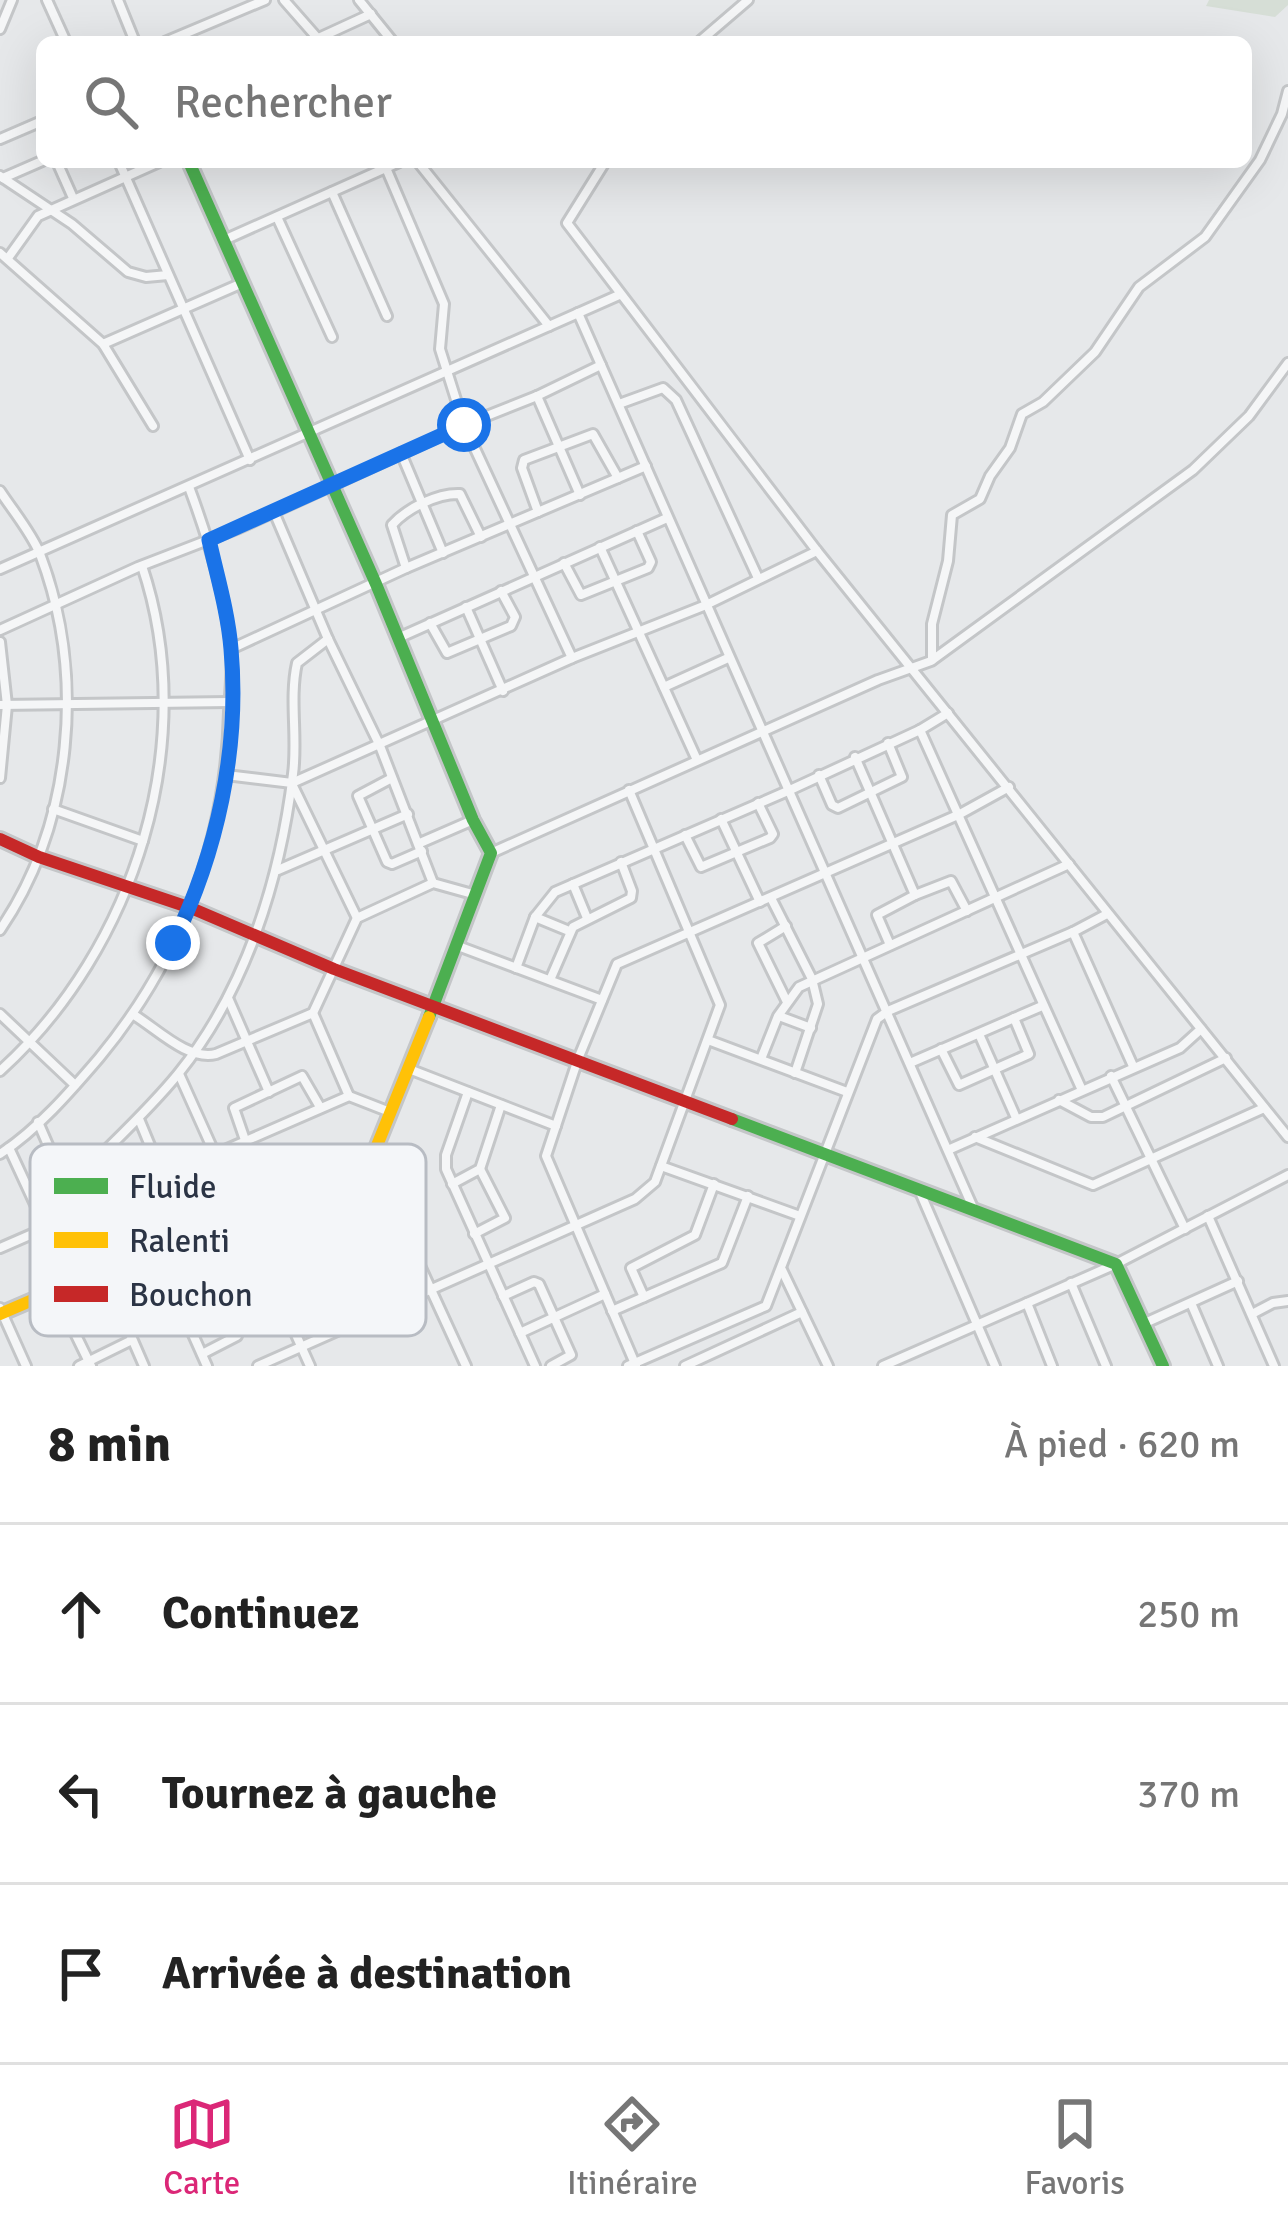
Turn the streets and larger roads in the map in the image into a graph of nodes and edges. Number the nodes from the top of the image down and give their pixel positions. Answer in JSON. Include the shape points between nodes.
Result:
{"nodes":[{"id":1,"x":12,"y":0,"type":"edge"},
{"id":2,"x":47,"y":0,"type":"edge"},
{"id":3,"x":118,"y":0,"type":"edge"},
{"id":4,"x":265,"y":0,"type":"edge"},
{"id":5,"x":284,"y":0,"type":"edge"},
{"id":6,"x":359,"y":0,"type":"edge"},
{"id":7,"x":748,"y":0,"type":"edge"},
{"id":8,"x":371,"y":14,"type":"junction"},
{"id":9,"x":0,"y":29,"type":"edge"},
{"id":10,"x":62,"y":36,"type":"edge"},
{"id":11,"x":133,"y":36,"type":"edge"},
{"id":12,"x":179,"y":36,"type":"edge"},
{"id":13,"x":312,"y":36,"type":"edge"},
{"id":14,"x":326,"y":36,"type":"edge"},
{"id":15,"x":388,"y":36,"type":"edge"},
{"id":16,"x":706,"y":36,"type":"edge"},
{"id":17,"x":1288,"y":91,"type":"edge"},
{"id":18,"x":36,"y":124,"type":"edge"},
{"id":19,"x":0,"y":139,"type":"edge"},
{"id":20,"x":36,"y":163,"type":"edge"},
{"id":21,"x":60,"y":168,"type":"edge"},
{"id":22,"x":122,"y":168,"type":"edge"},
{"id":23,"x":145,"y":168,"type":"edge"},
{"id":24,"x":192,"y":168,"type":"edge"},
{"id":25,"x":386,"y":168,"type":"joint"},
{"id":26,"x":423,"y":168,"type":"edge"},
{"id":27,"x":600,"y":168,"type":"edge"},
{"id":28,"x":126,"y":176,"type":"junction"},
{"id":29,"x":2,"y":177,"type":"edge"},
{"id":30,"x":332,"y":192,"type":"junction"},
{"id":31,"x":73,"y":198,"type":"junction"},
{"id":32,"x":51,"y":208,"type":"junction"},
{"id":33,"x":277,"y":217,"type":"junction"},
{"id":34,"x":224,"y":240,"type":"junction"},
{"id":35,"x":4,"y":256,"type":"edge"},
{"id":36,"x":168,"y":275,"type":"junction"},
{"id":37,"x":240,"y":284,"type":"junction"},
{"id":38,"x":619,"y":295,"type":"junction"},
{"id":39,"x":185,"y":311,"type":"junction"},
{"id":40,"x":578,"y":313,"type":"junction"},
{"id":41,"x":387,"y":316,"type":"dead end"},
{"id":42,"x":549,"y":326,"type":"junction"},
{"id":43,"x":332,"y":337,"type":"dead end"},
{"id":44,"x":103,"y":344,"type":"junction"},
{"id":45,"x":1288,"y":363,"type":"edge"},
{"id":46,"x":601,"y":365,"type":"junction"},
{"id":47,"x":448,"y":372,"type":"junction"},
{"id":48,"x":683,"y":378,"type":"junction"},
{"id":49,"x":663,"y":388,"type":"junction"},
{"id":50,"x":538,"y":396,"type":"junction"},
{"id":51,"x":619,"y":404,"type":"junction"},
{"id":52,"x":464,"y":425,"type":"junction"},
{"id":53,"x":153,"y":426,"type":"dead end"},
{"id":54,"x":309,"y":434,"type":"junction"},
{"id":55,"x":560,"y":446,"type":"junction"},
{"id":56,"x":401,"y":453,"type":"junction"},
{"id":57,"x":250,"y":460,"type":"junction"},
{"id":58,"x":646,"y":466,"type":"junction"},
{"id":59,"x":618,"y":478,"type":"junction"},
{"id":60,"x":331,"y":485,"type":"junction"},
{"id":61,"x":189,"y":487,"type":"junction"},
{"id":62,"x":0,"y":491,"type":"edge"},
{"id":63,"x":580,"y":495,"type":"junction"},
{"id":64,"x":421,"y":504,"type":"junction"},
{"id":65,"x":274,"y":512,"type":"junction"},
{"id":66,"x":538,"y":512,"type":"junction"},
{"id":67,"x":667,"y":518,"type":"junction"},
{"id":68,"x":512,"y":524,"type":"junction"},
{"id":69,"x":638,"y":531,"type":"junction"},
{"id":70,"x":481,"y":537,"type":"junction"},
{"id":71,"x":209,"y":540,"type":"junction"},
{"id":72,"x":600,"y":547,"type":"junction"},
{"id":73,"x":39,"y":551,"type":"junction"},
{"id":74,"x":817,"y":551,"type":"junction"},
{"id":75,"x":442,"y":553,"type":"junction"},
{"id":76,"x":564,"y":563,"type":"junction"},
{"id":77,"x":142,"y":566,"type":"junction"},
{"id":78,"x":406,"y":568,"type":"junction"},
{"id":79,"x":0,"y":569,"type":"edge"},
{"id":80,"x":535,"y":575,"type":"junction"},
{"id":81,"x":758,"y":578,"type":"junction"},
{"id":82,"x":616,"y":580,"type":"junction"},
{"id":83,"x":376,"y":584,"type":"junction"},
{"id":84,"x":502,"y":591,"type":"junction"},
{"id":85,"x":53,"y":604,"type":"junction"},
{"id":86,"x":706,"y":605,"type":"junction"},
{"id":87,"x":466,"y":607,"type":"junction"},
{"id":88,"x":317,"y":608,"type":"junction"},
{"id":89,"x":430,"y":623,"type":"junction"},
{"id":90,"x":0,"y":630,"type":"edge"},
{"id":91,"x":639,"y":630,"type":"junction"},
{"id":92,"x":328,"y":639,"type":"junction"},
{"id":93,"x":397,"y":639,"type":"junction"},
{"id":94,"x":481,"y":640,"type":"junction"},
{"id":95,"x":0,"y":642,"type":"edge"},
{"id":96,"x":231,"y":649,"type":"junction"},
{"id":97,"x":572,"y":658,"type":"junction"},
{"id":98,"x":728,"y":658,"type":"junction"},
{"id":99,"x":932,"y":661,"type":"junction"},
{"id":100,"x":911,"y":668,"type":"junction"},
{"id":101,"x":664,"y":687,"type":"junction"},
{"id":102,"x":503,"y":691,"type":"junction"},
{"id":103,"x":161,"y":702,"type":"junction"},
{"id":104,"x":68,"y":703,"type":"junction"},
{"id":105,"x":230,"y":703,"type":"junction"},
{"id":106,"x":3,"y":705,"type":"edge"},
{"id":107,"x":948,"y":713,"type":"junction"},
{"id":108,"x":433,"y":722,"type":"junction"},
{"id":109,"x":920,"y":730,"type":"junction"},
{"id":110,"x":762,"y":731,"type":"junction"},
{"id":111,"x":888,"y":743,"type":"junction"},
{"id":112,"x":380,"y":746,"type":"junction"},
{"id":113,"x":855,"y":757,"type":"junction"},
{"id":114,"x":697,"y":760,"type":"junction"},
{"id":115,"x":226,"y":775,"type":"junction"},
{"id":116,"x":819,"y":775,"type":"junction"},
{"id":117,"x":0,"y":778,"type":"edge"},
{"id":118,"x":392,"y":778,"type":"junction"},
{"id":119,"x":292,"y":783,"type":"junction"},
{"id":120,"x":1009,"y":787,"type":"junction"},
{"id":121,"x":628,"y":790,"type":"junction"},
{"id":122,"x":790,"y":790,"type":"junction"},
{"id":123,"x":869,"y":793,"type":"junction"},
{"id":124,"x":758,"y":803,"type":"junction"},
{"id":125,"x":53,"y":809,"type":"junction"},
{"id":126,"x":408,"y":814,"type":"junction"},
{"id":127,"x":960,"y":814,"type":"junction"},
{"id":128,"x":721,"y":819,"type":"junction"},
{"id":129,"x":473,"y":820,"type":"junction"},
{"id":130,"x":373,"y":829,"type":"junction"},
{"id":131,"x":685,"y":835,"type":"junction"},
{"id":132,"x":0,"y":839,"type":"edge"},
{"id":133,"x":143,"y":842,"type":"junction"},
{"id":134,"x":891,"y":844,"type":"junction"},
{"id":135,"x":421,"y":847,"type":"junction"},
{"id":136,"x":652,"y":849,"type":"junction"},
{"id":137,"x":737,"y":851,"type":"junction"},
{"id":138,"x":323,"y":852,"type":"junction"},
{"id":139,"x":491,"y":854,"type":"junction"},
{"id":140,"x":39,"y":857,"type":"junction"},
{"id":141,"x":621,"y":862,"type":"junction"},
{"id":142,"x":1069,"y":864,"type":"junction"},
{"id":143,"x":277,"y":871,"type":"junction"},
{"id":144,"x":827,"y":872,"type":"junction"},
{"id":145,"x":434,"y":883,"type":"junction"},
{"id":146,"x":573,"y":884,"type":"junction"},
{"id":147,"x":127,"y":886,"type":"junction"},
{"id":148,"x":478,"y":895,"type":"junction"},
{"id":149,"x":915,"y":895,"type":"junction"},
{"id":150,"x":771,"y":898,"type":"junction"},
{"id":151,"x":996,"y":898,"type":"junction"},
{"id":152,"x":760,"y":902,"type":"junction"},
{"id":153,"x":190,"y":908,"type":"junction"},
{"id":154,"x":967,"y":911,"type":"junction"},
{"id":155,"x":1107,"y":914,"type":"junction"},
{"id":156,"x":535,"y":917,"type":"junction"},
{"id":157,"x":357,"y":918,"type":"junction"},
{"id":158,"x":587,"y":918,"type":"junction"},
{"id":159,"x":785,"y":926,"type":"junction"},
{"id":160,"x":0,"y":930,"type":"edge"},
{"id":161,"x":569,"y":931,"type":"junction"},
{"id":162,"x":691,"y":932,"type":"junction"},
{"id":163,"x":1073,"y":932,"type":"junction"},
{"id":164,"x":255,"y":934,"type":"junction"},
{"id":165,"x":890,"y":945,"type":"junction"},
{"id":166,"x":458,"y":946,"type":"junction"},
{"id":167,"x":1020,"y":954,"type":"junction"},
{"id":168,"x":865,"y":956,"type":"junction"},
{"id":169,"x":516,"y":968,"type":"junction"},
{"id":170,"x":334,"y":969,"type":"junction"},
{"id":171,"x":550,"y":980,"type":"junction"},
{"id":172,"x":812,"y":980,"type":"junction"},
{"id":173,"x":228,"y":997,"type":"junction"},
{"id":174,"x":602,"y":1000,"type":"junction"},
{"id":175,"x":788,"y":1002,"type":"junction"},
{"id":176,"x":1042,"y":1006,"type":"junction"},
{"id":177,"x":435,"y":1007,"type":"junction"},
{"id":178,"x":888,"y":1010,"type":"junction"},
{"id":179,"x":314,"y":1013,"type":"junction"},
{"id":180,"x":0,"y":1014,"type":"edge"},
{"id":181,"x":134,"y":1015,"type":"junction"},
{"id":182,"x":778,"y":1016,"type":"junction"},
{"id":183,"x":1014,"y":1018,"type":"junction"},
{"id":184,"x":811,"y":1028,"type":"junction"},
{"id":185,"x":1202,"y":1029,"type":"junction"},
{"id":186,"x":979,"y":1034,"type":"junction"},
{"id":187,"x":708,"y":1040,"type":"junction"},
{"id":188,"x":29,"y":1041,"type":"junction"},
{"id":189,"x":245,"y":1041,"type":"junction"},
{"id":190,"x":941,"y":1049,"type":"junction"},
{"id":191,"x":193,"y":1053,"type":"junction"},
{"id":192,"x":1226,"y":1058,"type":"junction"},
{"id":193,"x":761,"y":1059,"type":"junction"},
{"id":194,"x":578,"y":1060,"type":"junction"},
{"id":195,"x":910,"y":1063,"type":"junction"},
{"id":196,"x":1133,"y":1066,"type":"junction"},
{"id":197,"x":409,"y":1069,"type":"junction"},
{"id":198,"x":994,"y":1070,"type":"junction"},
{"id":199,"x":0,"y":1071,"type":"edge"},
{"id":200,"x":795,"y":1072,"type":"junction"},
{"id":201,"x":178,"y":1074,"type":"junction"},
{"id":202,"x":1111,"y":1076,"type":"junction"},
{"id":203,"x":75,"y":1085,"type":"junction"},
{"id":204,"x":1081,"y":1088,"type":"junction"},
{"id":205,"x":269,"y":1092,"type":"junction"},
{"id":206,"x":468,"y":1092,"type":"junction"},
{"id":207,"x":847,"y":1092,"type":"junction"},
{"id":208,"x":349,"y":1096,"type":"junction"},
{"id":209,"x":1058,"y":1099,"type":"junction"},
{"id":210,"x":687,"y":1100,"type":"junction"},
{"id":211,"x":501,"y":1105,"type":"junction"},
{"id":212,"x":320,"y":1107,"type":"junction"},
{"id":213,"x":1125,"y":1107,"type":"junction"},
{"id":214,"x":1264,"y":1108,"type":"junction"},
{"id":215,"x":392,"y":1112,"type":"junction"},
{"id":216,"x":1016,"y":1118,"type":"junction"},
{"id":217,"x":139,"y":1119,"type":"junction"},
{"id":218,"x":38,"y":1122,"type":"junction"},
{"id":219,"x":556,"y":1126,"type":"junction"},
{"id":220,"x":975,"y":1137,"type":"junction"},
{"id":221,"x":1288,"y":1137,"type":"edge"},
{"id":222,"x":245,"y":1140,"type":"junction"},
{"id":223,"x":48,"y":1144,"type":"edge"},
{"id":224,"x":114,"y":1144,"type":"edge"},
{"id":225,"x":149,"y":1144,"type":"edge"},
{"id":226,"x":210,"y":1144,"type":"edge"},
{"id":227,"x":236,"y":1144,"type":"edge"},
{"id":228,"x":378,"y":1144,"type":"edge"},
{"id":229,"x":948,"y":1150,"type":"junction"},
{"id":230,"x":5,"y":1151,"type":"edge"},
{"id":231,"x":825,"y":1152,"type":"junction"},
{"id":232,"x":1151,"y":1159,"type":"junction"},
{"id":233,"x":661,"y":1166,"type":"junction"},
{"id":234,"x":480,"y":1169,"type":"junction"},
{"id":235,"x":1288,"y":1175,"type":"edge"},
{"id":236,"x":452,"y":1184,"type":"junction"},
{"id":237,"x":714,"y":1184,"type":"junction"},
{"id":238,"x":919,"y":1190,"type":"junction"},
{"id":239,"x":748,"y":1196,"type":"junction"},
{"id":240,"x":30,"y":1198,"type":"edge"},
{"id":241,"x":974,"y":1210,"type":"junction"},
{"id":242,"x":800,"y":1216,"type":"junction"},
{"id":243,"x":1208,"y":1216,"type":"junction"},
{"id":244,"x":577,"y":1226,"type":"junction"},
{"id":245,"x":1185,"y":1229,"type":"junction"},
{"id":246,"x":474,"y":1234,"type":"junction"},
{"id":247,"x":30,"y":1235,"type":"edge"},
{"id":248,"x":0,"y":1248,"type":"edge"},
{"id":249,"x":486,"y":1263,"type":"junction"},
{"id":250,"x":1116,"y":1264,"type":"junction"},
{"id":251,"x":782,"y":1270,"type":"junction"},
{"id":252,"x":426,"y":1277,"type":"edge"},
{"id":253,"x":1238,"y":1282,"type":"junction"},
{"id":254,"x":1071,"y":1283,"type":"junction"},
{"id":255,"x":431,"y":1289,"type":"junction"},
{"id":256,"x":426,"y":1291,"type":"edge"},
{"id":257,"x":605,"y":1294,"type":"junction"},
{"id":258,"x":503,"y":1296,"type":"junction"},
{"id":259,"x":644,"y":1297,"type":"junction"},
{"id":260,"x":30,"y":1300,"type":"edge"},
{"id":261,"x":1288,"y":1300,"type":"edge"},
{"id":262,"x":1027,"y":1304,"type":"junction"},
{"id":263,"x":1191,"y":1304,"type":"junction"},
{"id":264,"x":612,"y":1311,"type":"junction"},
{"id":265,"x":1,"y":1312,"type":"edge"},
{"id":266,"x":802,"y":1312,"type":"junction"},
{"id":267,"x":1252,"y":1315,"type":"junction"},
{"id":268,"x":554,"y":1317,"type":"junction"},
{"id":269,"x":1145,"y":1323,"type":"junction"},
{"id":270,"x":978,"y":1324,"type":"junction"},
{"id":271,"x":520,"y":1333,"type":"junction"},
{"id":272,"x":76,"y":1336,"type":"edge"},
{"id":273,"x":130,"y":1336,"type":"edge"},
{"id":274,"x":194,"y":1336,"type":"edge"},
{"id":275,"x":237,"y":1336,"type":"edge"},
{"id":276,"x":297,"y":1336,"type":"edge"},
{"id":277,"x":326,"y":1336,"type":"edge"},
{"id":278,"x":132,"y":1340,"type":"junction"},
{"id":279,"x":302,"y":1347,"type":"junction"},
{"id":280,"x":202,"y":1354,"type":"junction"},
{"id":281,"x":90,"y":1364,"type":"edge"},
{"id":282,"x":633,"y":1365,"type":"edge"},
{"id":283,"x":26,"y":1366,"type":"edge"},
{"id":284,"x":79,"y":1366,"type":"edge"},
{"id":285,"x":144,"y":1366,"type":"edge"},
{"id":286,"x":207,"y":1366,"type":"edge"},
{"id":287,"x":257,"y":1366,"type":"edge"},
{"id":288,"x":310,"y":1366,"type":"edge"},
{"id":289,"x":466,"y":1366,"type":"edge"},
{"id":290,"x":535,"y":1366,"type":"edge"},
{"id":291,"x":551,"y":1366,"type":"edge"},
{"id":292,"x":685,"y":1366,"type":"edge"},
{"id":293,"x":827,"y":1366,"type":"edge"},
{"id":294,"x":883,"y":1366,"type":"edge"},
{"id":295,"x":995,"y":1366,"type":"edge"},
{"id":296,"x":1052,"y":1366,"type":"edge"},
{"id":297,"x":1106,"y":1366,"type":"edge"},
{"id":298,"x":1162,"y":1366,"type":"edge"},
{"id":299,"x":1218,"y":1366,"type":"edge"},
{"id":300,"x":1274,"y":1366,"type":"edge"}],
"edges":[{"from":1,"to":9,"type":"street"},
{"from":2,"to":10,"type":"street"},
{"from":3,"to":11,"type":"street"},
{"from":4,"to":12,"type":"street"},
{"from":5,"to":13,"type":"street"},
{"from":6,"to":8,"type":"street"},
{"from":7,"to":16,"type":"street"},
{"from":8,"to":14,"type":"street"},
{"from":8,"to":15,"type":"street"},
{"from":17,"to":99,"type":"street","via":[[1260,160],[1205,237],[1139,287],[1095,352],[1022,414],[980,499],[952,515]]},
{"from":18,"to":19,"type":"street"},
{"from":20,"to":29,"type":"street"},
{"from":21,"to":31,"type":"street"},
{"from":22,"to":28,"type":"street"},
{"from":23,"to":28,"type":"street"},
{"from":24,"to":34,"type":"street"},
{"from":25,"to":30,"type":"street"},
{"from":25,"to":47,"type":"street","via":[[443,304],[440,349]]},
{"from":26,"to":42,"type":"street"},
{"from":27,"to":38,"type":"street","via":[[567,223]]},
{"from":28,"to":31,"type":"street"},
{"from":28,"to":36,"type":"street"},
{"from":29,"to":32,"type":"street"},
{"from":30,"to":33,"type":"street"},
{"from":30,"to":41,"type":"street"},
{"from":31,"to":32,"type":"street"},
{"from":32,"to":35,"type":"street"},
{"from":32,"to":36,"type":"street","via":[[128,272]]},
{"from":33,"to":34,"type":"street"},
{"from":33,"to":43,"type":"street"},
{"from":34,"to":37,"type":"street"},
{"from":35,"to":44,"type":"street"},
{"from":36,"to":39,"type":"street"},
{"from":37,"to":39,"type":"street"},
{"from":37,"to":54,"type":"street"},
{"from":38,"to":40,"type":"street"},
{"from":38,"to":48,"type":"street"},
{"from":39,"to":44,"type":"street"},
{"from":39,"to":57,"type":"street"},
{"from":40,"to":42,"type":"street"},
{"from":40,"to":46,"type":"street"},
{"from":42,"to":47,"type":"street"},
{"from":44,"to":53,"type":"street"},
{"from":45,"to":99,"type":"street","via":[[1249,416],[1192,470]]},
{"from":46,"to":50,"type":"street"},
{"from":46,"to":51,"type":"street"},
{"from":47,"to":52,"type":"street"},
{"from":47,"to":54,"type":"street"},
{"from":48,"to":49,"type":"street"},
{"from":48,"to":74,"type":"street"},
{"from":49,"to":51,"type":"street"},
{"from":49,"to":81,"type":"street","via":[[683,409]]},
{"from":50,"to":52,"type":"street"},
{"from":50,"to":55,"type":"street"},
{"from":51,"to":58,"type":"street"},
{"from":52,"to":56,"type":"street"},
{"from":52,"to":68,"type":"street"},
{"from":54,"to":57,"type":"street"},
{"from":54,"to":60,"type":"street"},
{"from":55,"to":59,"type":"street","via":[[597,436]]},
{"from":55,"to":63,"type":"street"},
{"from":55,"to":66,"type":"street","via":[[522,464]]},
{"from":56,"to":60,"type":"street"},
{"from":56,"to":64,"type":"street"},
{"from":57,"to":61,"type":"street"},
{"from":58,"to":59,"type":"street"},
{"from":58,"to":67,"type":"street"},
{"from":59,"to":63,"type":"street"},
{"from":60,"to":65,"type":"street"},
{"from":60,"to":83,"type":"street"},
{"from":61,"to":71,"type":"street"},
{"from":61,"to":73,"type":"street"},
{"from":62,"to":73,"type":"street"},
{"from":63,"to":66,"type":"street"},
{"from":64,"to":70,"type":"street","via":[[460,494]]},
{"from":64,"to":75,"type":"street"},
{"from":64,"to":78,"type":"street","via":[[392,525]]},
{"from":65,"to":71,"type":"street"},
{"from":65,"to":88,"type":"street"},
{"from":66,"to":68,"type":"street"},
{"from":67,"to":69,"type":"street"},
{"from":67,"to":86,"type":"street"},
{"from":68,"to":70,"type":"street"},
{"from":68,"to":80,"type":"street"},
{"from":69,"to":72,"type":"street"},
{"from":69,"to":82,"type":"street","via":[[650,565]]},
{"from":70,"to":75,"type":"street"},
{"from":71,"to":77,"type":"street"},
{"from":71,"to":96,"type":"street"},
{"from":72,"to":76,"type":"street"},
{"from":72,"to":82,"type":"street"},
{"from":73,"to":79,"type":"street"},
{"from":73,"to":85,"type":"street"},
{"from":74,"to":81,"type":"street"},
{"from":74,"to":100,"type":"street"},
{"from":75,"to":78,"type":"street"},
{"from":76,"to":80,"type":"street"},
{"from":76,"to":82,"type":"street","via":[[581,595]]},
{"from":77,"to":85,"type":"street"},
{"from":77,"to":103,"type":"street"},
{"from":78,"to":83,"type":"street"},
{"from":80,"to":84,"type":"street"},
{"from":80,"to":97,"type":"street"},
{"from":81,"to":86,"type":"street"},
{"from":82,"to":91,"type":"street"},
{"from":83,"to":88,"type":"street"},
{"from":83,"to":93,"type":"street"},
{"from":84,"to":87,"type":"street"},
{"from":84,"to":94,"type":"street","via":[[514,622]]},
{"from":85,"to":90,"type":"street"},
{"from":85,"to":104,"type":"street"},
{"from":86,"to":91,"type":"street"},
{"from":86,"to":98,"type":"street"},
{"from":87,"to":89,"type":"street"},
{"from":87,"to":94,"type":"street"},
{"from":88,"to":92,"type":"street"},
{"from":88,"to":96,"type":"street"},
{"from":89,"to":93,"type":"street"},
{"from":89,"to":94,"type":"street","via":[[447,652]]},
{"from":91,"to":97,"type":"street"},
{"from":91,"to":101,"type":"street"},
{"from":92,"to":112,"type":"street"},
{"from":92,"to":119,"type":"street","via":[[296,663]]},
{"from":93,"to":108,"type":"street"},
{"from":94,"to":102,"type":"street"},
{"from":95,"to":106,"type":"street"},
{"from":96,"to":105,"type":"street"},
{"from":97,"to":102,"type":"street"},
{"from":98,"to":101,"type":"street"},
{"from":98,"to":110,"type":"street"},
{"from":99,"to":100,"type":"street"},
{"from":100,"to":107,"type":"street"},
{"from":100,"to":110,"type":"street"},
{"from":101,"to":114,"type":"street"},
{"from":102,"to":108,"type":"street"},
{"from":103,"to":104,"type":"street"},
{"from":103,"to":105,"type":"street"},
{"from":103,"to":133,"type":"street","via":[[156,794]]},
{"from":104,"to":106,"type":"street"},
{"from":104,"to":125,"type":"street"},
{"from":105,"to":115,"type":"street"},
{"from":106,"to":117,"type":"street"},
{"from":107,"to":109,"type":"street"},
{"from":107,"to":120,"type":"street"},
{"from":108,"to":112,"type":"street"},
{"from":108,"to":129,"type":"street"},
{"from":109,"to":111,"type":"street"},
{"from":109,"to":127,"type":"street"},
{"from":110,"to":114,"type":"street"},
{"from":110,"to":122,"type":"street"},
{"from":111,"to":113,"type":"street"},
{"from":111,"to":123,"type":"street","via":[[904,773]]},
{"from":112,"to":118,"type":"street"},
{"from":112,"to":119,"type":"street"},
{"from":113,"to":116,"type":"street"},
{"from":113,"to":123,"type":"street"},
{"from":114,"to":121,"type":"street"},
{"from":115,"to":119,"type":"street"},
{"from":115,"to":153,"type":"street"},
{"from":116,"to":122,"type":"street"},
{"from":116,"to":123,"type":"street","via":[[838,808]]},
{"from":118,"to":126,"type":"street"},
{"from":118,"to":130,"type":"street","via":[[359,794]]},
{"from":119,"to":138,"type":"street"},
{"from":119,"to":143,"type":"street"},
{"from":120,"to":127,"type":"street"},
{"from":120,"to":142,"type":"street"},
{"from":121,"to":136,"type":"street"},
{"from":121,"to":139,"type":"street"},
{"from":122,"to":124,"type":"street"},
{"from":122,"to":144,"type":"street"},
{"from":123,"to":134,"type":"street"},
{"from":124,"to":128,"type":"street"},
{"from":124,"to":137,"type":"street","via":[[772,836]]},
{"from":125,"to":133,"type":"street"},
{"from":125,"to":140,"type":"street"},
{"from":126,"to":130,"type":"street"},
{"from":126,"to":135,"type":"street"},
{"from":127,"to":134,"type":"street"},
{"from":127,"to":151,"type":"street"},
{"from":128,"to":131,"type":"street"},
{"from":128,"to":137,"type":"street"},
{"from":129,"to":135,"type":"street"},
{"from":129,"to":139,"type":"street"},
{"from":130,"to":135,"type":"street","via":[[389,864]]},
{"from":130,"to":138,"type":"street"},
{"from":131,"to":136,"type":"street"},
{"from":131,"to":137,"type":"street","via":[[700,867]]},
{"from":132,"to":140,"type":"street"},
{"from":133,"to":147,"type":"street"},
{"from":134,"to":144,"type":"street"},
{"from":134,"to":149,"type":"street"},
{"from":135,"to":145,"type":"street"},
{"from":136,"to":141,"type":"street"},
{"from":136,"to":162,"type":"street"},
{"from":137,"to":152,"type":"street"},
{"from":138,"to":143,"type":"street"},
{"from":138,"to":157,"type":"street"},
{"from":139,"to":148,"type":"street"},
{"from":140,"to":147,"type":"street"},
{"from":140,"to":160,"type":"street"},
{"from":141,"to":146,"type":"street"},
{"from":141,"to":158,"type":"street","via":[[631,898]]},
{"from":142,"to":151,"type":"street"},
{"from":142,"to":155,"type":"street"},
{"from":143,"to":164,"type":"street"},
{"from":144,"to":150,"type":"street"},
{"from":144,"to":168,"type":"street"},
{"from":145,"to":148,"type":"street"},
{"from":145,"to":157,"type":"street"},
{"from":146,"to":156,"type":"street","via":[[547,898]]},
{"from":146,"to":158,"type":"street"},
{"from":147,"to":153,"type":"street"},
{"from":147,"to":188,"type":"street","via":[[89,964]]},
{"from":148,"to":166,"type":"street"},
{"from":149,"to":154,"type":"street","via":[[951,881]]},
{"from":149,"to":165,"type":"street","via":[[877,915]]},
{"from":150,"to":152,"type":"street"},
{"from":150,"to":159,"type":"street"},
{"from":151,"to":154,"type":"street"},
{"from":151,"to":167,"type":"street"},
{"from":152,"to":162,"type":"street"},
{"from":153,"to":164,"type":"street"},
{"from":153,"to":181,"type":"street"},
{"from":154,"to":165,"type":"street"},
{"from":155,"to":163,"type":"street"},
{"from":155,"to":185,"type":"street"},
{"from":156,"to":161,"type":"street"},
{"from":156,"to":169,"type":"street"},
{"from":157,"to":170,"type":"street"},
{"from":158,"to":161,"type":"street"},
{"from":159,"to":172,"type":"street"},
{"from":159,"to":175,"type":"street","via":[[758,943]]},
{"from":161,"to":171,"type":"street"},
{"from":162,"to":174,"type":"street","via":[[617,964]]},
{"from":162,"to":187,"type":"street","via":[[720,1005]]},
{"from":163,"to":167,"type":"street"},
{"from":163,"to":196,"type":"street"},
{"from":164,"to":170,"type":"street"},
{"from":164,"to":173,"type":"street"},
{"from":165,"to":168,"type":"street"},
{"from":166,"to":169,"type":"street"},
{"from":166,"to":177,"type":"street"},
{"from":167,"to":176,"type":"street"},
{"from":167,"to":178,"type":"street"},
{"from":168,"to":172,"type":"street"},
{"from":168,"to":178,"type":"street"},
{"from":169,"to":171,"type":"street"},
{"from":170,"to":177,"type":"street"},
{"from":170,"to":179,"type":"street"},
{"from":171,"to":174,"type":"street"},
{"from":172,"to":175,"type":"street"},
{"from":172,"to":184,"type":"street","via":[[818,1004]]},
{"from":173,"to":189,"type":"street"},
{"from":173,"to":191,"type":"street"},
{"from":174,"to":194,"type":"street"},
{"from":175,"to":182,"type":"street"},
{"from":176,"to":183,"type":"street"},
{"from":176,"to":204,"type":"street"},
{"from":177,"to":194,"type":"street"},
{"from":177,"to":197,"type":"street"},
{"from":178,"to":195,"type":"street"},
{"from":178,"to":207,"type":"street","via":[[873,1026]]},
{"from":179,"to":189,"type":"street"},
{"from":179,"to":208,"type":"street"},
{"from":180,"to":188,"type":"street"},
{"from":181,"to":191,"type":"street"},
{"from":181,"to":203,"type":"street"},
{"from":182,"to":184,"type":"street"},
{"from":182,"to":193,"type":"street"},
{"from":183,"to":186,"type":"street"},
{"from":183,"to":198,"type":"street","via":[[1029,1054]]},
{"from":184,"to":200,"type":"street"},
{"from":185,"to":192,"type":"street"},
{"from":185,"to":196,"type":"street","via":[[1180,1048]]},
{"from":186,"to":190,"type":"street"},
{"from":186,"to":198,"type":"street"},
{"from":187,"to":193,"type":"street"},
{"from":187,"to":210,"type":"street"},
{"from":188,"to":199,"type":"street"},
{"from":188,"to":203,"type":"street"},
{"from":189,"to":191,"type":"street","via":[[208,1057]]},
{"from":189,"to":205,"type":"street"},
{"from":190,"to":195,"type":"street"},
{"from":190,"to":198,"type":"street","via":[[957,1085]]},
{"from":191,"to":201,"type":"street"},
{"from":192,"to":213,"type":"street"},
{"from":192,"to":214,"type":"street"},
{"from":193,"to":200,"type":"street"},
{"from":194,"to":210,"type":"street"},
{"from":194,"to":219,"type":"street"},
{"from":195,"to":229,"type":"street"},
{"from":196,"to":202,"type":"street"},
{"from":197,"to":206,"type":"street"},
{"from":197,"to":215,"type":"street"},
{"from":198,"to":216,"type":"street"},
{"from":200,"to":207,"type":"street"},
{"from":201,"to":217,"type":"street"},
{"from":201,"to":226,"type":"street"},
{"from":202,"to":204,"type":"street"},
{"from":202,"to":213,"type":"street"},
{"from":203,"to":218,"type":"street"},
{"from":204,"to":209,"type":"street"},
{"from":205,"to":212,"type":"street","via":[[304,1076]]},
{"from":205,"to":222,"type":"street","via":[[233,1108]]},
{"from":206,"to":211,"type":"street"},
{"from":206,"to":236,"type":"street","via":[[446,1155]]},
{"from":207,"to":231,"type":"street"},
{"from":208,"to":212,"type":"street"},
{"from":208,"to":215,"type":"street"},
{"from":209,"to":213,"type":"street","via":[[1097,1118]]},
{"from":209,"to":216,"type":"street"},
{"from":210,"to":231,"type":"street"},
{"from":210,"to":233,"type":"street"},
{"from":211,"to":219,"type":"street"},
{"from":211,"to":234,"type":"street"},
{"from":212,"to":222,"type":"street"},
{"from":213,"to":232,"type":"street"},
{"from":214,"to":221,"type":"street"},
{"from":214,"to":232,"type":"street"},
{"from":215,"to":228,"type":"street"},
{"from":216,"to":220,"type":"street"},
{"from":217,"to":224,"type":"street"},
{"from":217,"to":225,"type":"street"},
{"from":218,"to":223,"type":"street"},
{"from":218,"to":230,"type":"street"},
{"from":219,"to":244,"type":"street","via":[[546,1156]]},
{"from":220,"to":229,"type":"street"},
{"from":220,"to":232,"type":"street","via":[[1093,1185]]},
{"from":222,"to":227,"type":"street"},
{"from":229,"to":241,"type":"street"},
{"from":230,"to":240,"type":"street"},
{"from":231,"to":238,"type":"street"},
{"from":231,"to":242,"type":"street"},
{"from":232,"to":245,"type":"street"},
{"from":233,"to":237,"type":"street"},
{"from":233,"to":244,"type":"street","via":[[642,1196]]},
{"from":234,"to":236,"type":"street"},
{"from":234,"to":246,"type":"street","via":[[506,1218]]},
{"from":235,"to":243,"type":"street"},
{"from":236,"to":246,"type":"street"},
{"from":237,"to":239,"type":"street"},
{"from":237,"to":259,"type":"street","via":[[695,1235],[631,1268]]},
{"from":238,"to":241,"type":"street"},
{"from":238,"to":270,"type":"street"},
{"from":239,"to":242,"type":"street"},
{"from":239,"to":259,"type":"street","via":[[722,1263]]},
{"from":241,"to":250,"type":"street"},
{"from":242,"to":251,"type":"street"},
{"from":243,"to":245,"type":"street"},
{"from":243,"to":253,"type":"street"},
{"from":244,"to":249,"type":"street"},
{"from":244,"to":257,"type":"street"},
{"from":245,"to":250,"type":"street"},
{"from":246,"to":249,"type":"street"},
{"from":247,"to":248,"type":"street"},
{"from":249,"to":255,"type":"street"},
{"from":249,"to":258,"type":"street"},
{"from":250,"to":254,"type":"street"},
{"from":250,"to":269,"type":"street"},
{"from":251,"to":266,"type":"street"},
{"from":251,"to":282,"type":"street","via":[[766,1306]]},
{"from":252,"to":255,"type":"street"},
{"from":253,"to":263,"type":"street"},
{"from":253,"to":267,"type":"street"},
{"from":254,"to":262,"type":"street"},
{"from":254,"to":297,"type":"street"},
{"from":255,"to":256,"type":"street"},
{"from":255,"to":289,"type":"street"},
{"from":257,"to":264,"type":"street"},
{"from":257,"to":268,"type":"street"},
{"from":258,"to":268,"type":"street","via":[[537,1282]]},
{"from":258,"to":271,"type":"street"},
{"from":259,"to":264,"type":"street"},
{"from":260,"to":265,"type":"street"},
{"from":261,"to":267,"type":"street"},
{"from":262,"to":270,"type":"street"},
{"from":262,"to":296,"type":"street"},
{"from":263,"to":269,"type":"street"},
{"from":263,"to":299,"type":"street"},
{"from":264,"to":282,"type":"street"},
{"from":265,"to":283,"type":"street"},
{"from":266,"to":292,"type":"street"},
{"from":266,"to":293,"type":"street"},
{"from":267,"to":300,"type":"street"},
{"from":268,"to":271,"type":"street"},
{"from":268,"to":291,"type":"street","via":[[571,1355]]},
{"from":269,"to":298,"type":"street"},
{"from":270,"to":294,"type":"street"},
{"from":270,"to":295,"type":"street"},
{"from":271,"to":290,"type":"street"},
{"from":272,"to":281,"type":"street"},
{"from":273,"to":278,"type":"street"},
{"from":274,"to":280,"type":"street"},
{"from":275,"to":280,"type":"street"},
{"from":276,"to":279,"type":"street"},
{"from":277,"to":279,"type":"street"},
{"from":278,"to":281,"type":"street"},
{"from":278,"to":285,"type":"street"},
{"from":279,"to":287,"type":"street"},
{"from":279,"to":288,"type":"street"},
{"from":280,"to":286,"type":"street"},
{"from":281,"to":284,"type":"street"}]}
